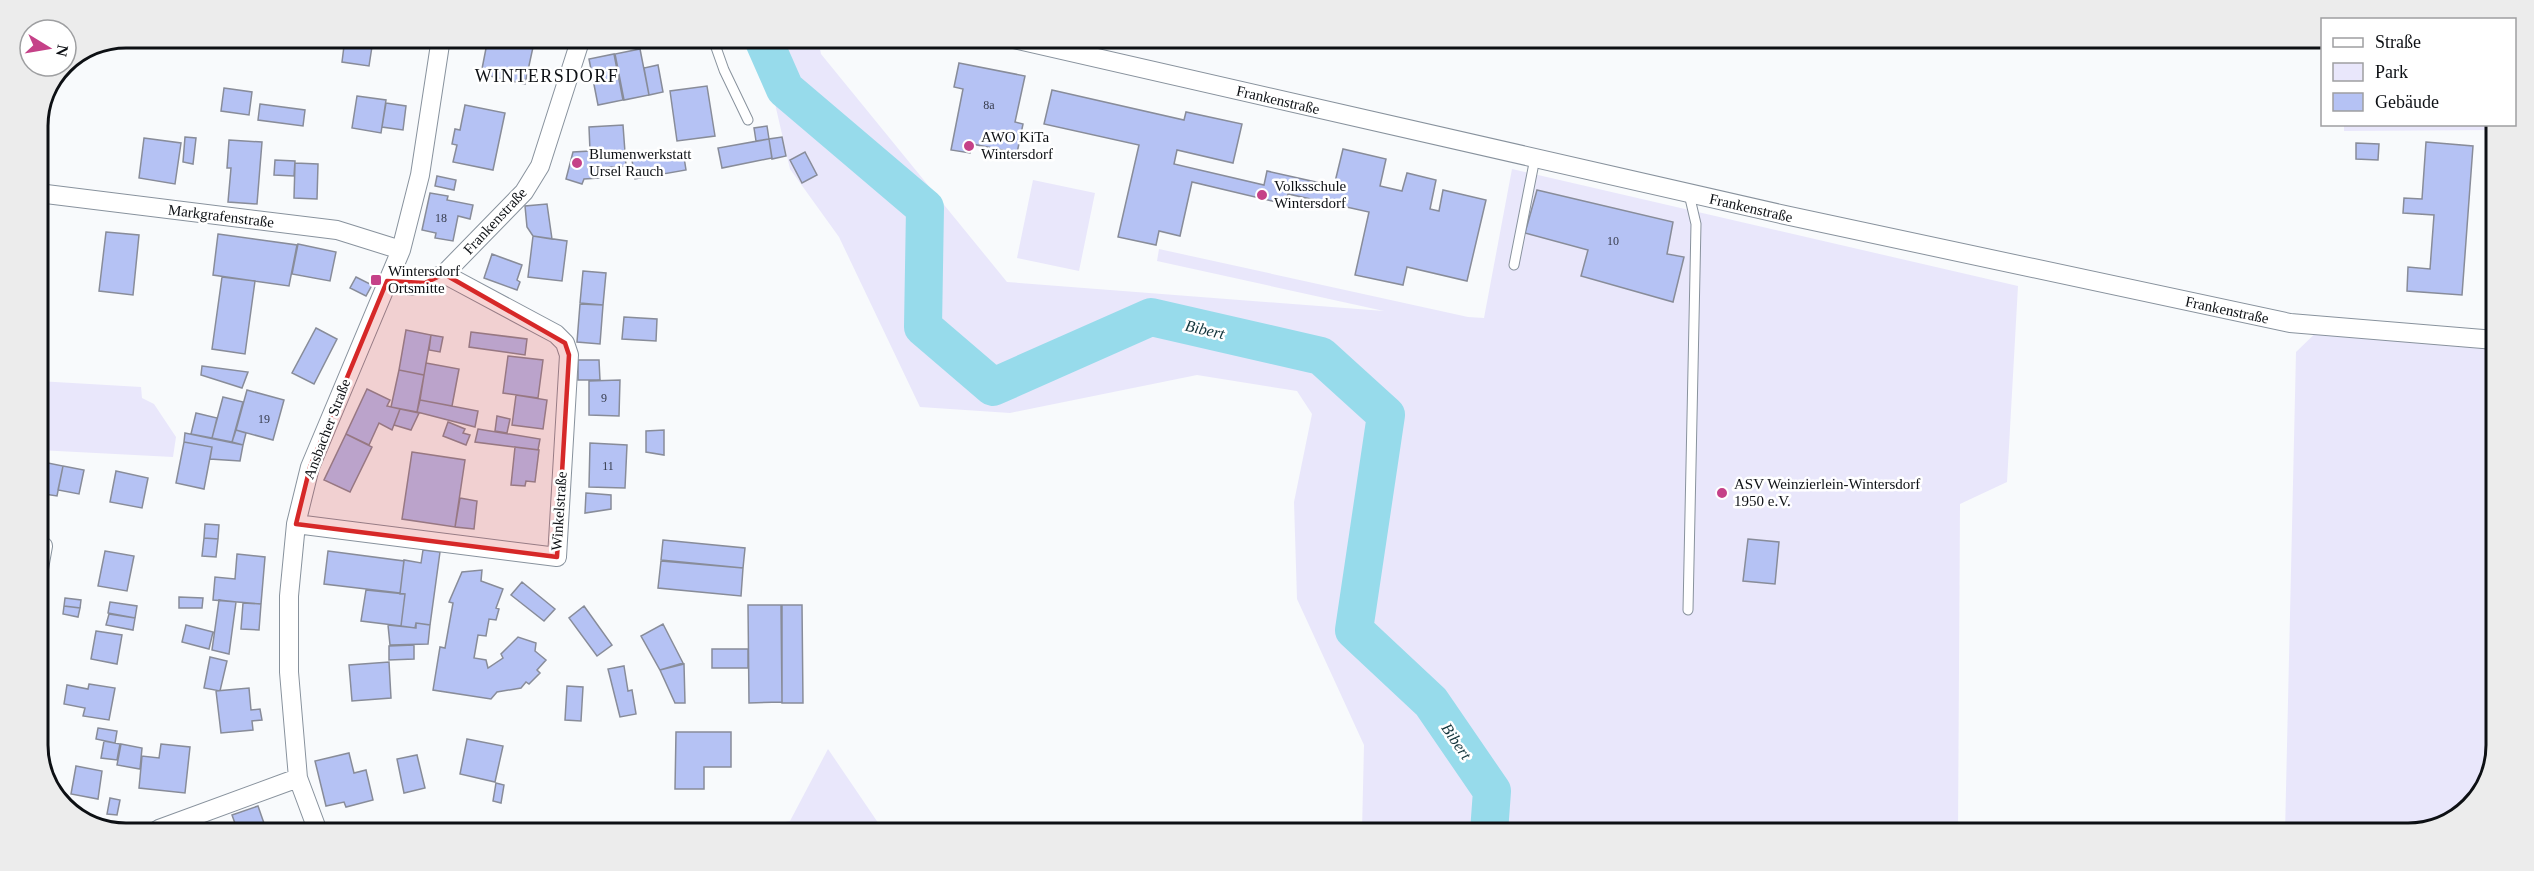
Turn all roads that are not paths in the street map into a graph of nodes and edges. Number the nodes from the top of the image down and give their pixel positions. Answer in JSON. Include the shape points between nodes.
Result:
{"nodes":[{"id":1,"x":439,"y":48,"type":"edge"},
{"id":2,"x":578,"y":48,"type":"edge"},
{"id":3,"x":716,"y":48,"type":"edge"},
{"id":4,"x":1053,"y":48,"type":"edge"},
{"id":5,"x":748,"y":120,"type":"dead end"},
{"id":6,"x":1535,"y":158,"type":"junction"},
{"id":7,"x":48,"y":194,"type":"edge"},
{"id":8,"x":1689,"y":194,"type":"junction"},
{"id":9,"x":401,"y":250,"type":"junction"},
{"id":10,"x":1514,"y":266,"type":"dead end"},
{"id":11,"x":444,"y":274,"type":"junction"},
{"id":12,"x":387,"y":281,"type":"junction"},
{"id":13,"x":2486,"y":338,"type":"edge"},
{"id":14,"x":296,"y":524,"type":"junction"},
{"id":15,"x":1688,"y":610,"type":"dead end"},
{"id":16,"x":298,"y":778,"type":"junction"},
{"id":17,"x":175,"y":823,"type":"edge"},
{"id":18,"x":315,"y":823,"type":"edge"}],
"edges":[{"from":1,"to":9,"type":"street","name":"Ansbacher Straße","via":[[420,175]]},
{"from":2,"to":11,"type":"street","name":"Frankenstraße","via":[[540,166],[524,192]]},
{"from":3,"to":5,"type":"lane"},
{"from":4,"to":6,"type":"street","name":"Frankenstraße"},
{"from":6,"to":8,"type":"street","name":"Frankenstraße"},
{"from":6,"to":10,"type":"lane"},
{"from":7,"to":9,"type":"street","name":"Markgrafenstraße","via":[[337,230]]},
{"from":8,"to":13,"type":"street","name":"Frankenstraße","via":[[2290,323]]},
{"from":8,"to":15,"type":"lane","via":[[1696,224]]},
{"from":9,"to":12,"type":"street","name":"Ansbacher Straße"},
{"from":11,"to":12,"type":"street","name":"Frankenstraße","via":[[412,286]]},
{"from":11,"to":14,"type":"street","name":"Winkelstraße","via":[[556,334],[565,343],[569,355],[557,557]]},
{"from":12,"to":14,"type":"street","name":"Ansbacher Straße","via":[[310,467]]},
{"from":14,"to":16,"type":"street","name":"Ansbacher Straße","via":[[289,596],[288,672]]},
{"from":16,"to":17,"type":"street"},
{"from":16,"to":18,"type":"street","name":"Ansbacher Straße"}]}
